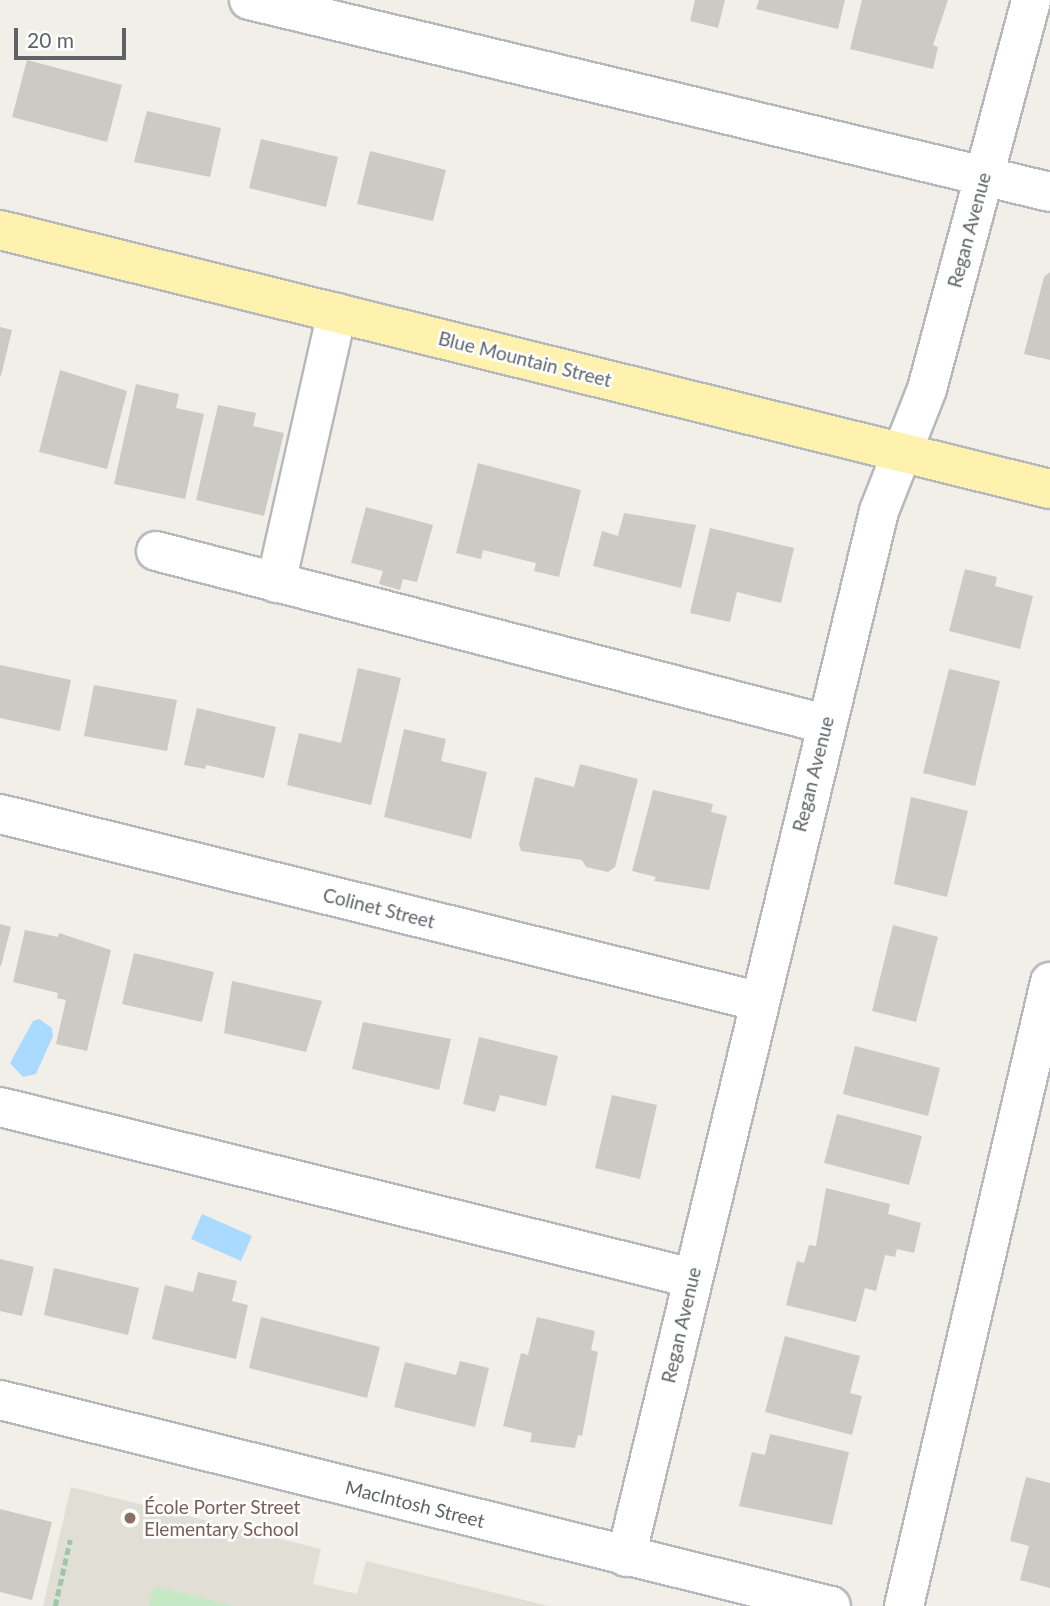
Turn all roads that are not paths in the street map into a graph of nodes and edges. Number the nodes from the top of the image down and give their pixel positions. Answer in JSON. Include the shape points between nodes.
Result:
{"nodes":[{"id":1,"x":249,"y":0,"type":"edge"},
{"id":2,"x":1031,"y":0,"type":"edge"},
{"id":3,"x":983,"y":176,"type":"junction"},
{"id":4,"x":1050,"y":192,"type":"edge"},
{"id":5,"x":0,"y":230,"type":"edge"},
{"id":6,"x":337,"y":313,"type":"junction"},
{"id":7,"x":904,"y":453,"type":"junction"},
{"id":8,"x":1050,"y":489,"type":"edge"},
{"id":9,"x":156,"y":551,"type":"dead end"},
{"id":10,"x":276,"y":583,"type":"junction"},
{"id":11,"x":825,"y":724,"type":"junction"},
{"id":12,"x":0,"y":814,"type":"edge"},
{"id":13,"x":1050,"y":982,"type":"edge"},
{"id":14,"x":757,"y":1001,"type":"junction"},
{"id":15,"x":0,"y":1107,"type":"edge"},
{"id":16,"x":692,"y":1278,"type":"junction"},
{"id":17,"x":0,"y":1401,"type":"edge"},
{"id":18,"x":626,"y":1557,"type":"junction"},
{"id":19,"x":831,"y":1606,"type":"edge"},
{"id":20,"x":904,"y":1606,"type":"edge"}],
"edges":[{"from":1,"to":3,"type":"street"},
{"from":2,"to":3,"type":"street","name":"Regan Avenue"},
{"from":3,"to":4,"type":"street"},
{"from":3,"to":7,"type":"street","name":"Regan Avenue","via":[[927,389]]},
{"from":5,"to":6,"type":"main road","name":"Blue Mountain Street"},
{"from":6,"to":7,"type":"main road","name":"Blue Mountain Street"},
{"from":6,"to":10,"type":"street"},
{"from":7,"to":8,"type":"main road","name":"Blue Mountain Street"},
{"from":7,"to":11,"type":"street","name":"Regan Avenue","via":[[879,511]]},
{"from":9,"to":10,"type":"street"},
{"from":10,"to":11,"type":"street"},
{"from":11,"to":14,"type":"street","name":"Regan Avenue"},
{"from":12,"to":14,"type":"street","name":"Colinet Street"},
{"from":13,"to":20,"type":"street"},
{"from":14,"to":16,"type":"street","name":"Regan Avenue"},
{"from":15,"to":16,"type":"street"},
{"from":16,"to":18,"type":"street","name":"Regan Avenue"},
{"from":17,"to":18,"type":"street","name":"MacIntosh Street"},
{"from":18,"to":19,"type":"street","name":"MacIntosh Street"}]}
